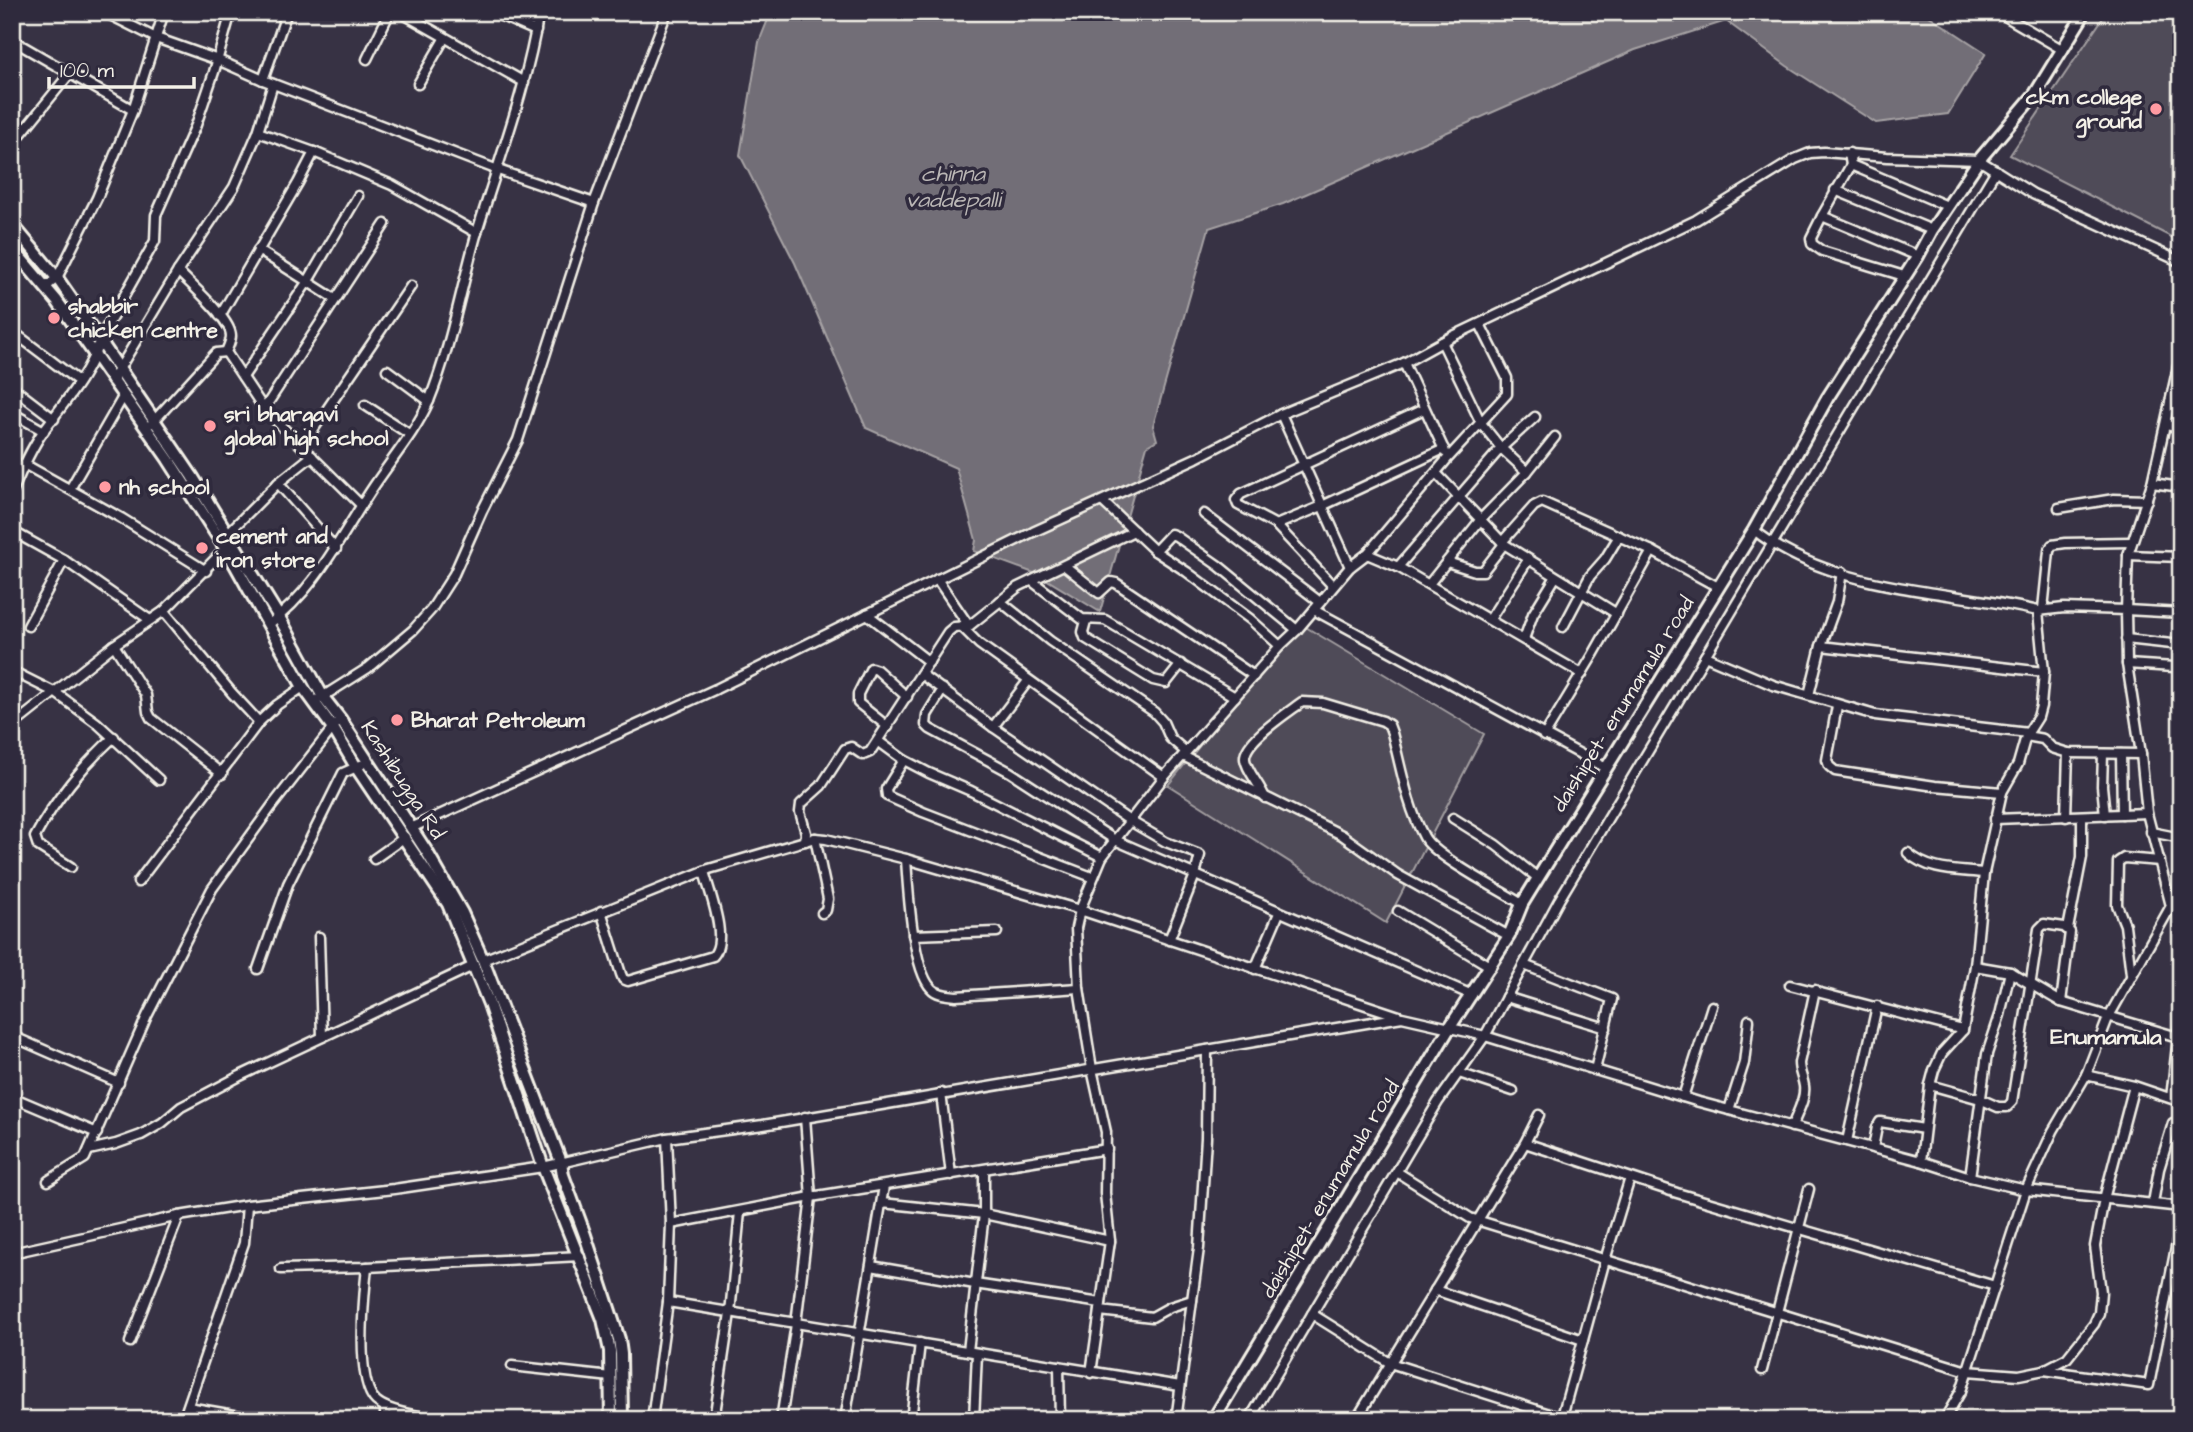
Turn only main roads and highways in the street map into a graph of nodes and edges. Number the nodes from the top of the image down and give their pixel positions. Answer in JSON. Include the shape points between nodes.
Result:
{"nodes":[{"id":1,"x":2084,"y":14,"type":"edge"},
{"id":2,"x":12,"y":224,"type":"edge"},
{"id":3,"x":12,"y":248,"type":"edge"},
{"id":4,"x":151,"y":425,"type":"junction"},
{"id":5,"x":227,"y":542,"type":"junction"},
{"id":6,"x":319,"y":699,"type":"junction"},
{"id":7,"x":478,"y":963,"type":"junction"},
{"id":8,"x":584,"y":1256,"type":"junction"},
{"id":9,"x":611,"y":1420,"type":"edge"},
{"id":10,"x":622,"y":1420,"type":"edge"},
{"id":11,"x":1213,"y":1420,"type":"edge"}],
"edges":[{"from":1,"to":11,"type":"main road","name":"daishipet- enumamula road","via":[[2035,94],[1947,206],[1828,397],[1754,530],[1522,904],[1491,967],[1450,1027]]},
{"from":2,"to":4,"type":"main road","name":"Kashibugga Rd","via":[[100,339]]},
{"from":3,"to":4,"type":"main road","name":"Kashibugga Rd","via":[[46,287],[123,397]]},
{"from":4,"to":5,"type":"main road","name":"Kashibugga Rd","via":[[191,476]]},
{"from":5,"to":6,"type":"main road","name":"Kashibugga Rd","via":[[279,617]]},
{"from":5,"to":6,"type":"main road","name":"Kashibugga Rd","via":[[303,687]]},
{"from":6,"to":7,"type":"main road","name":"Kashibugga Rd","via":[[462,913]]},
{"from":7,"to":8,"type":"main road","name":"Kashibugga Rd","via":[[543,1167]]},
{"from":7,"to":8,"type":"main road","name":"Kashibugga Rd","via":[[561,1162],[585,1235]]},
{"from":8,"to":9,"type":"main road","name":"Kashibugga Rd","via":[[608,1337]]},
{"from":8,"to":10,"type":"main road","name":"Kashibugga Rd","via":[[619,1339]]}]}
